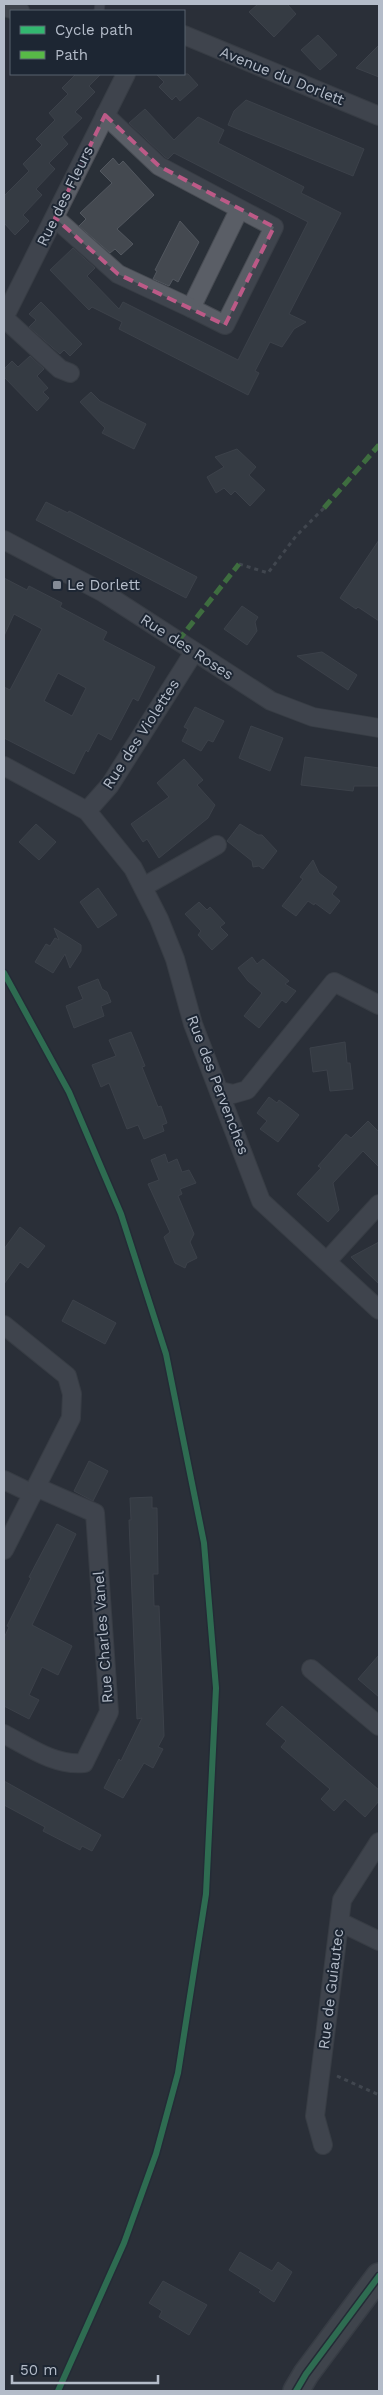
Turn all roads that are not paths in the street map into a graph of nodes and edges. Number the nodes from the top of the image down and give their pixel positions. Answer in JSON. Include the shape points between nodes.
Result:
{"nodes":[{"id":1,"x":185,"y":35,"type":"edge"},
{"id":2,"x":125,"y":75,"type":"edge"},
{"id":3,"x":105,"y":115,"type":"junction"},
{"id":4,"x":379,"y":116,"type":"edge"},
{"id":5,"x":240,"y":210,"type":"junction"},
{"id":6,"x":55,"y":218,"type":"junction"},
{"id":7,"x":191,"y":308,"type":"junction"},
{"id":8,"x":4,"y":318,"type":"edge"},
{"id":9,"x":70,"y":373,"type":"dead end"},
{"id":10,"x":4,"y":540,"type":"edge"},
{"id":11,"x":194,"y":652,"type":"junction"},
{"id":12,"x":379,"y":728,"type":"edge"},
{"id":13,"x":4,"y":766,"type":"edge"},
{"id":14,"x":87,"y":811,"type":"junction"},
{"id":15,"x":217,"y":845,"type":"dead end"},
{"id":16,"x":143,"y":887,"type":"junction"},
{"id":17,"x":379,"y":1005,"type":"edge"},
{"id":18,"x":220,"y":1091,"type":"junction"},
{"id":19,"x":379,"y":1204,"type":"edge"},
{"id":20,"x":327,"y":1261,"type":"junction"},
{"id":21,"x":379,"y":1310,"type":"edge"},
{"id":22,"x":4,"y":1326,"type":"edge"},
{"id":23,"x":4,"y":1480,"type":"edge"},
{"id":24,"x":35,"y":1490,"type":"junction"},
{"id":25,"x":4,"y":1550,"type":"edge"},
{"id":26,"x":311,"y":1669,"type":"dead end"},
{"id":27,"x":379,"y":1726,"type":"edge"},
{"id":28,"x":4,"y":1734,"type":"edge"},
{"id":29,"x":379,"y":1842,"type":"edge"},
{"id":30,"x":340,"y":1922,"type":"junction"},
{"id":31,"x":379,"y":1941,"type":"edge"},
{"id":32,"x":323,"y":2145,"type":"dead end"},
{"id":33,"x":377,"y":2283,"type":"edge"},
{"id":34,"x":296,"y":2391,"type":"edge"}],
"edges":[{"from":1,"to":4,"type":"street","name":"Avenue du Dorlett"},
{"from":2,"to":3,"type":"street","name":"Rue des Fleurs"},
{"from":3,"to":5,"type":"street","via":[[159,166]]},
{"from":3,"to":6,"type":"street","name":"Rue des Fleurs"},
{"from":5,"to":7,"type":"street"},
{"from":5,"to":7,"type":"street","via":[[274,227],[270,236],[225,325]]},
{"from":6,"to":7,"type":"street","via":[[118,274]]},
{"from":6,"to":8,"type":"street","name":"Rue des Fleurs"},
{"from":8,"to":9,"type":"street","name":"Rue des Fleurs","via":[[60,369]]},
{"from":10,"to":11,"type":"street","name":"Rue des Roses","via":[[104,593]]},
{"from":11,"to":12,"type":"street","name":"Rue des Roses","via":[[271,702],[313,717]]},
{"from":11,"to":14,"type":"street","name":"Rue des Violettes","via":[[110,785]]},
{"from":13,"to":14,"type":"street"},
{"from":14,"to":16,"type":"street","name":"Rue des Pervenches","via":[[133,868]]},
{"from":15,"to":16,"type":"street"},
{"from":16,"to":18,"type":"street","name":"Rue des Pervenches","via":[[175,959],[194,1024]]},
{"from":17,"to":18,"type":"street","via":[[334,982],[247,1090],[233,1094]]},
{"from":18,"to":20,"type":"street","name":"Rue des Pervenches","via":[[261,1201]]},
{"from":19,"to":20,"type":"street"},
{"from":20,"to":21,"type":"street","name":"Rue des Pervenches"},
{"from":22,"to":24,"type":"street","via":[[67,1376],[72,1394],[71,1418]]},
{"from":23,"to":24,"type":"street"},
{"from":24,"to":25,"type":"street"},
{"from":24,"to":28,"type":"street","name":"Rue Charles Vanel","via":[[95,1513],[109,1712],[84,1763],[72,1764],[53,1759]]},
{"from":26,"to":27,"type":"street"},
{"from":29,"to":30,"type":"street","name":"Rue de Guiautec","via":[[342,1900]]},
{"from":30,"to":31,"type":"street"},
{"from":30,"to":32,"type":"street","name":"Rue de Guiautec","via":[[314,2116]]},
{"from":33,"to":34,"type":"street"}]}
